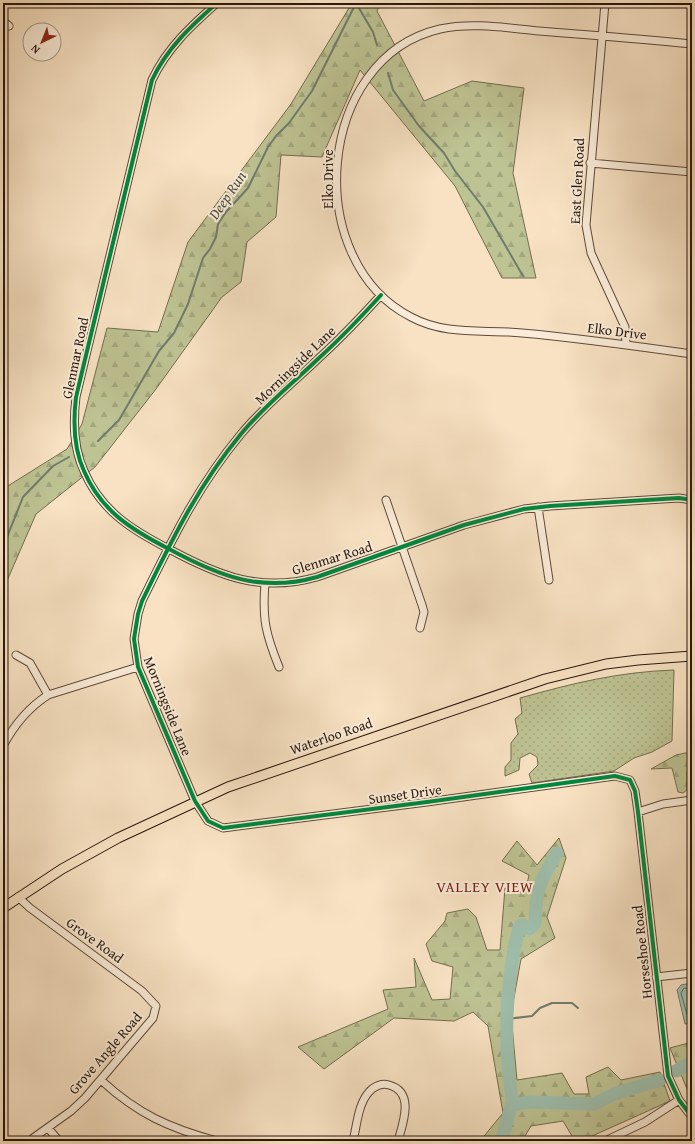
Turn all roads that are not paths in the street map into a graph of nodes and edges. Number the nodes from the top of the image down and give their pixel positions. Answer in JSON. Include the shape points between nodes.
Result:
{"nodes":[{"id":1,"x":217,"y":3,"type":"edge"},
{"id":2,"x":605,"y":3,"type":"edge"},
{"id":3,"x":3,"y":21,"type":"edge"},
{"id":4,"x":9,"y":26,"type":"dead end"},
{"id":5,"x":602,"y":36,"type":"junction"},
{"id":6,"x":692,"y":44,"type":"edge"},
{"id":7,"x":590,"y":163,"type":"junction"},
{"id":8,"x":692,"y":172,"type":"edge"},
{"id":9,"x":381,"y":295,"type":"junction"},
{"id":10,"x":626,"y":344,"type":"junction"},
{"id":11,"x":692,"y":354,"type":"edge"},
{"id":12,"x":386,"y":500,"type":"dead end"},
{"id":13,"x":692,"y":500,"type":"edge"},
{"id":14,"x":538,"y":507,"type":"junction"},
{"id":15,"x":402,"y":547,"type":"junction"},
{"id":16,"x":168,"y":549,"type":"junction"},
{"id":17,"x":549,"y":580,"type":"dead end"},
{"id":18,"x":265,"y":583,"type":"junction"},
{"id":19,"x":420,"y":628,"type":"dead end"},
{"id":20,"x":16,"y":655,"type":"dead end"},
{"id":21,"x":692,"y":656,"type":"edge"},
{"id":22,"x":138,"y":667,"type":"junction"},
{"id":23,"x":279,"y":667,"type":"dead end"},
{"id":24,"x":48,"y":696,"type":"junction"},
{"id":25,"x":3,"y":746,"type":"edge"},
{"id":26,"x":630,"y":780,"type":"joint"},
{"id":27,"x":692,"y":800,"type":"edge"},
{"id":28,"x":195,"y":801,"type":"junction"},
{"id":29,"x":638,"y":812,"type":"junction"},
{"id":30,"x":18,"y":897,"type":"junction"},
{"id":31,"x":3,"y":908,"type":"edge"},
{"id":32,"x":692,"y":973,"type":"edge"},
{"id":33,"x":656,"y":977,"type":"junction"},
{"id":34,"x":156,"y":1006,"type":"joint"},
{"id":35,"x":102,"y":1081,"type":"junction"},
{"id":36,"x":679,"y":1100,"type":"junction"},
{"id":37,"x":692,"y":1116,"type":"edge"},
{"id":38,"x":48,"y":1128,"type":"junction"},
{"id":39,"x":29,"y":1141,"type":"edge"},
{"id":40,"x":59,"y":1141,"type":"edge"},
{"id":41,"x":217,"y":1141,"type":"edge"},
{"id":42,"x":353,"y":1141,"type":"edge"},
{"id":43,"x":398,"y":1141,"type":"edge"},
{"id":44,"x":605,"y":1141,"type":"edge"}],
"edges":[{"from":1,"to":16,"type":"street","name":"Glenmar Road","via":[[169,50],[152,80],[79,384],[74,418],[75,439],[83,471],[103,502],[128,526]]},
{"from":2,"to":5,"type":"street","name":"East Glen Road"},
{"from":3,"to":4,"type":"street"},
{"from":5,"to":6,"type":"street","name":"Elko Drive"},
{"from":5,"to":7,"type":"street","name":"East Glen Road"},
{"from":5,"to":9,"type":"street","name":"Elko Drive","via":[[483,26],[441,29],[406,43],[391,53],[370,75],[357,95],[344,127],[339,152],[338,190],[342,224],[352,255]]},
{"from":7,"to":8,"type":"street"},
{"from":7,"to":10,"type":"street","name":"East Glen Road","via":[[586,211],[588,238],[596,267],[625,327]]},
{"from":9,"to":10,"type":"street","name":"Elko Drive","via":[[408,316],[437,328],[471,332],[506,331]]},
{"from":9,"to":16,"type":"street","name":"Morningside Lane","via":[[242,433],[205,482]]},
{"from":10,"to":11,"type":"street","name":"Elko Drive"},
{"from":12,"to":15,"type":"street"},
{"from":13,"to":14,"type":"street","name":"Glenmar Road","via":[[679,498]]},
{"from":14,"to":15,"type":"street","name":"Glenmar Road","via":[[470,523]]},
{"from":14,"to":17,"type":"street"},
{"from":15,"to":18,"type":"street","name":"Glenmar Road","via":[[303,581]]},
{"from":15,"to":19,"type":"street","via":[[424,612]]},
{"from":16,"to":18,"type":"street","name":"Glenmar Road","via":[[228,577]]},
{"from":16,"to":22,"type":"street","name":"Morningside Lane","via":[[138,614],[134,639]]},
{"from":18,"to":23,"type":"street","via":[[264,620],[268,640]]},
{"from":20,"to":24,"type":"street","via":[[30,663]]},
{"from":21,"to":28,"type":"main road","name":"Waterloo Road","via":[[606,664],[545,679]]},
{"from":22,"to":24,"type":"street"},
{"from":22,"to":28,"type":"street","name":"Morningside Lane"},
{"from":24,"to":25,"type":"street","via":[[17,722]]},
{"from":26,"to":28,"type":"street","name":"Sunset Drive","via":[[615,776],[223,828],[208,821]]},
{"from":26,"to":29,"type":"street","name":"Horseshoe Road","via":[[635,791]]},
{"from":27,"to":29,"type":"street","via":[[663,804]]},
{"from":28,"to":30,"type":"main road","name":"Waterloo Road","via":[[94,851]]},
{"from":29,"to":33,"type":"street","name":"Horseshoe Road"},
{"from":30,"to":31,"type":"main road","name":"Waterloo Road"},
{"from":30,"to":34,"type":"street","name":"Grove Road","via":[[151,998]]},
{"from":32,"to":33,"type":"street"},
{"from":33,"to":36,"type":"street","name":"Horseshoe Road","via":[[668,1076]]},
{"from":34,"to":35,"type":"street","name":"Grove Angle Road","via":[[153,1018]]},
{"from":35,"to":38,"type":"street","name":"Grove Angle Road","via":[[71,1111]]},
{"from":35,"to":41,"type":"street","via":[[120,1098],[152,1119]]},
{"from":36,"to":37,"type":"street","name":"Horseshoe Road"},
{"from":36,"to":44,"type":"street","via":[[645,1122]]},
{"from":38,"to":39,"type":"street","name":"Grove Angle Road"},
{"from":38,"to":40,"type":"street"},
{"from":42,"to":43,"type":"street","via":[[361,1105],[374,1088],[380,1084],[387,1084],[400,1091],[404,1098],[405,1115]]}]}
